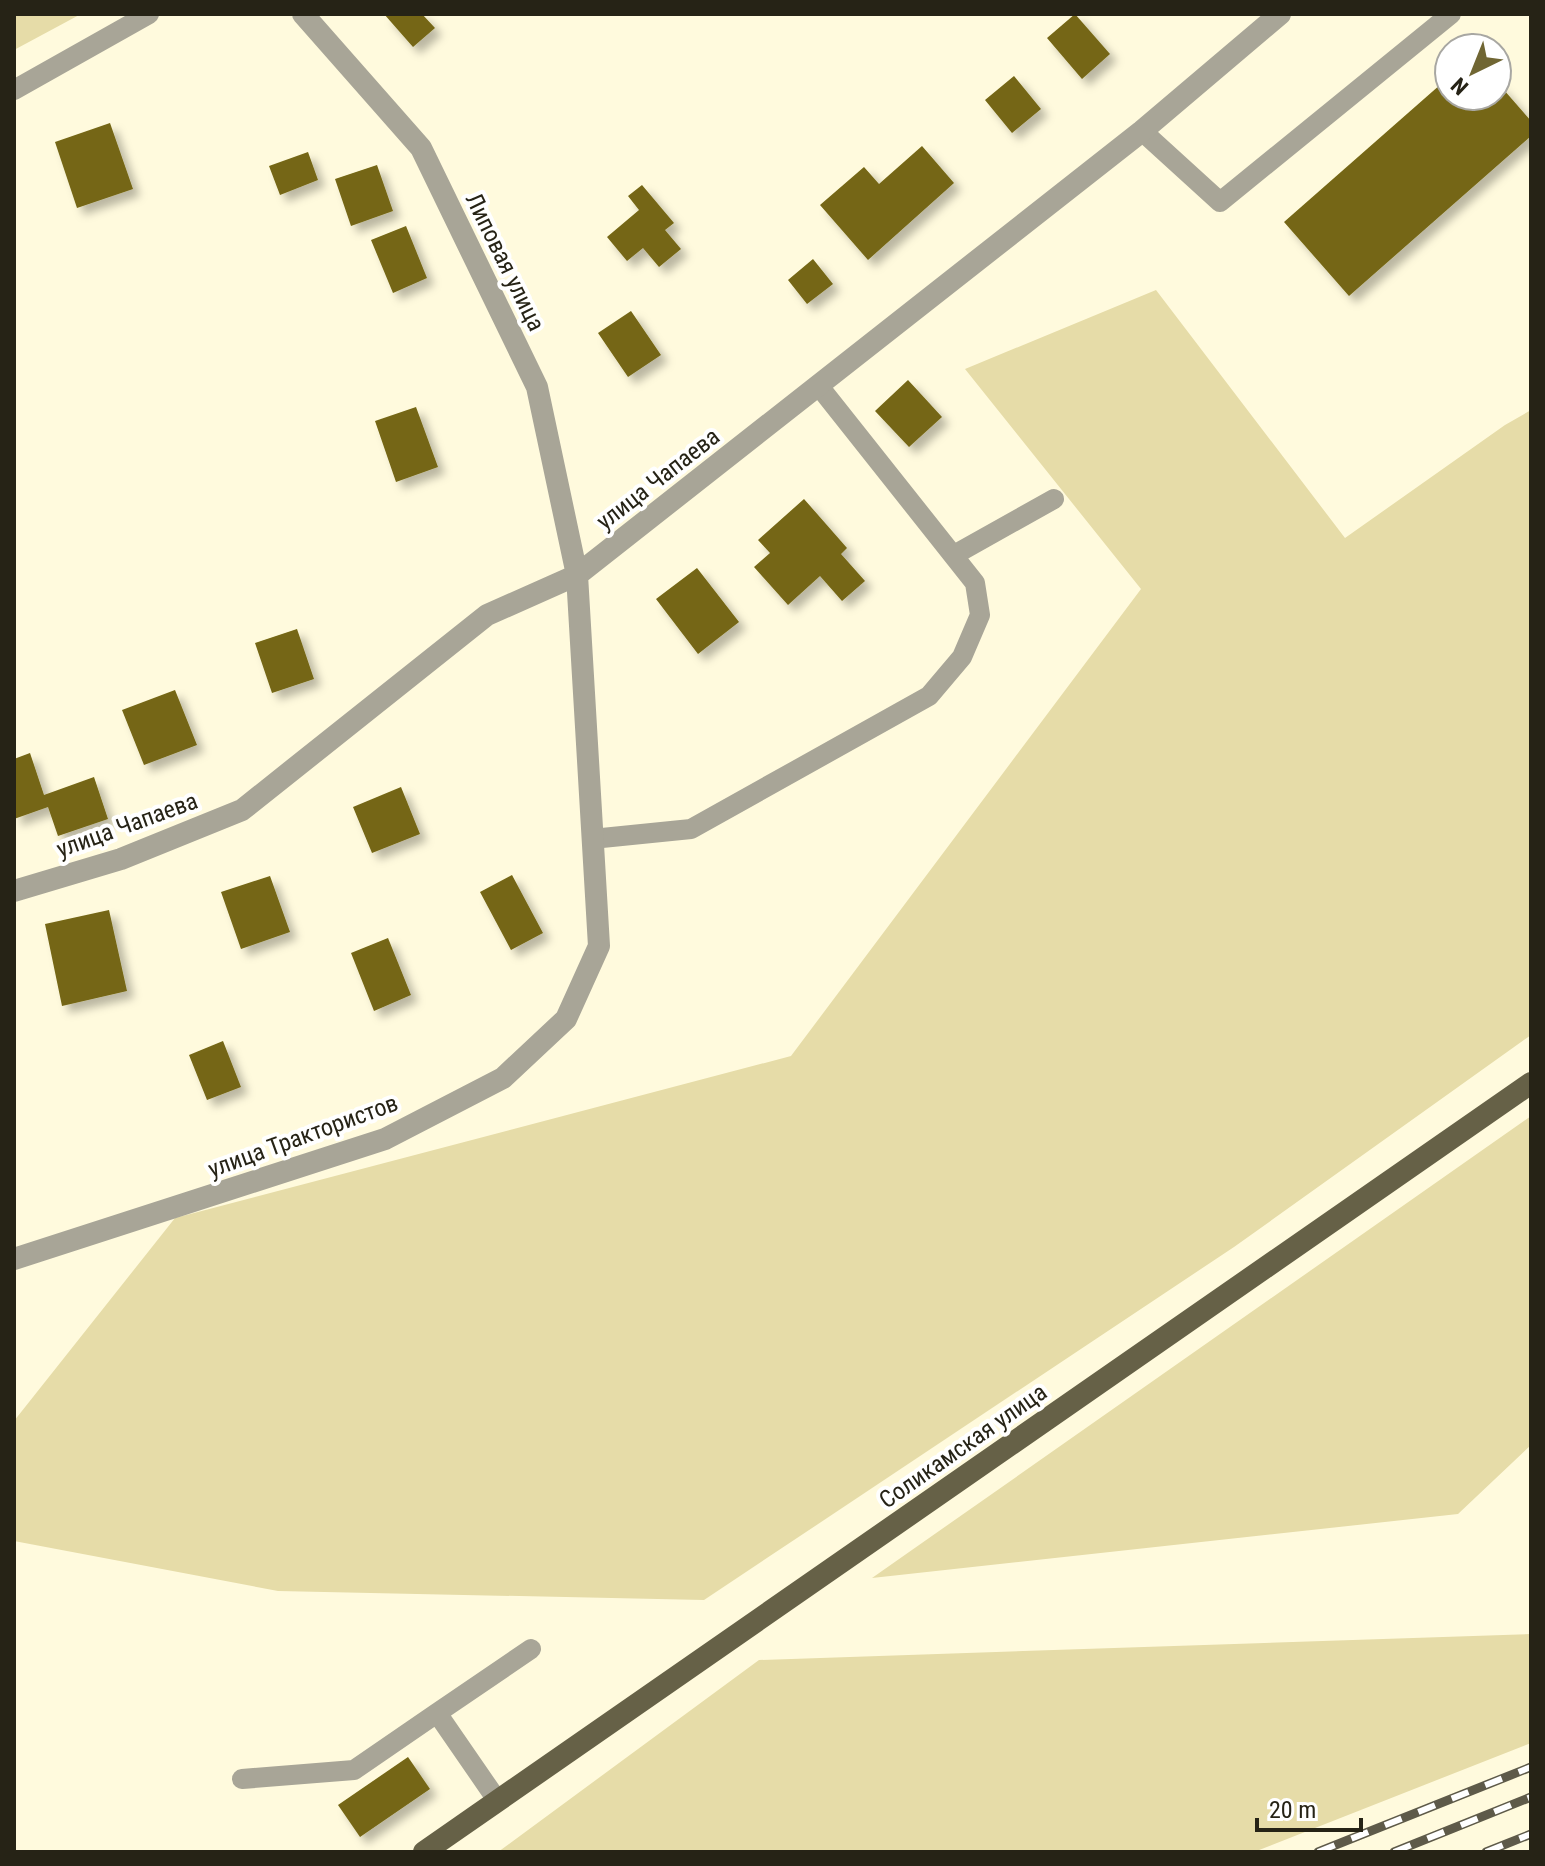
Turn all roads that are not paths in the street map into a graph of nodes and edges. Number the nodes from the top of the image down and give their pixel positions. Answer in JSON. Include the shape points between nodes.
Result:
{"nodes":[{"id":1,"x":149,"y":14,"type":"edge"},
{"id":2,"x":303,"y":14,"type":"edge"},
{"id":3,"x":1280,"y":14,"type":"edge"},
{"id":4,"x":1451,"y":14,"type":"edge"},
{"id":5,"x":14,"y":90,"type":"edge"},
{"id":6,"x":1142,"y":131,"type":"junction"},
{"id":7,"x":818,"y":385,"type":"junction"},
{"id":8,"x":1054,"y":499,"type":"dead end"},
{"id":9,"x":954,"y":555,"type":"junction"},
{"id":10,"x":577,"y":575,"type":"junction"},
{"id":11,"x":592,"y":839,"type":"junction"},
{"id":12,"x":14,"y":891,"type":"edge"},
{"id":13,"x":1531,"y":1083,"type":"edge"},
{"id":14,"x":14,"y":1259,"type":"edge"},
{"id":15,"x":531,"y":1649,"type":"dead end"},
{"id":16,"x":437,"y":1713,"type":"junction"},
{"id":17,"x":242,"y":1779,"type":"dead end"},
{"id":18,"x":497,"y":1800,"type":"junction"},
{"id":19,"x":424,"y":1852,"type":"edge"}],
"edges":[{"from":1,"to":5,"type":"lane"},
{"from":2,"to":10,"type":"street","name":"Липовая улица","via":[[421,148],[537,387]]},
{"from":3,"to":6,"type":"street","name":"улица Чапаева"},
{"from":4,"to":6,"type":"lane","via":[[1220,202]]},
{"from":6,"to":7,"type":"street","name":"улица Чапаева"},
{"from":7,"to":9,"type":"lane"},
{"from":7,"to":10,"type":"street","name":"улица Чапаева"},
{"from":8,"to":9,"type":"lane"},
{"from":9,"to":11,"type":"lane","via":[[975,583],[980,615],[962,657],[929,696],[691,829]]},
{"from":10,"to":11,"type":"street","name":"улица Трактористов"},
{"from":10,"to":12,"type":"street","name":"улица Чапаева","via":[[487,615],[242,810],[121,859]]},
{"from":11,"to":14,"type":"street","name":"улица Трактористов","via":[[599,946],[566,1019],[503,1078],[385,1139]]},
{"from":13,"to":18,"type":"main road","name":"Соликамская улица"},
{"from":15,"to":16,"type":"lane"},
{"from":16,"to":17,"type":"lane","via":[[354,1770]]},
{"from":16,"to":18,"type":"lane"},
{"from":18,"to":19,"type":"main road","name":"Соликамская улица"}]}
